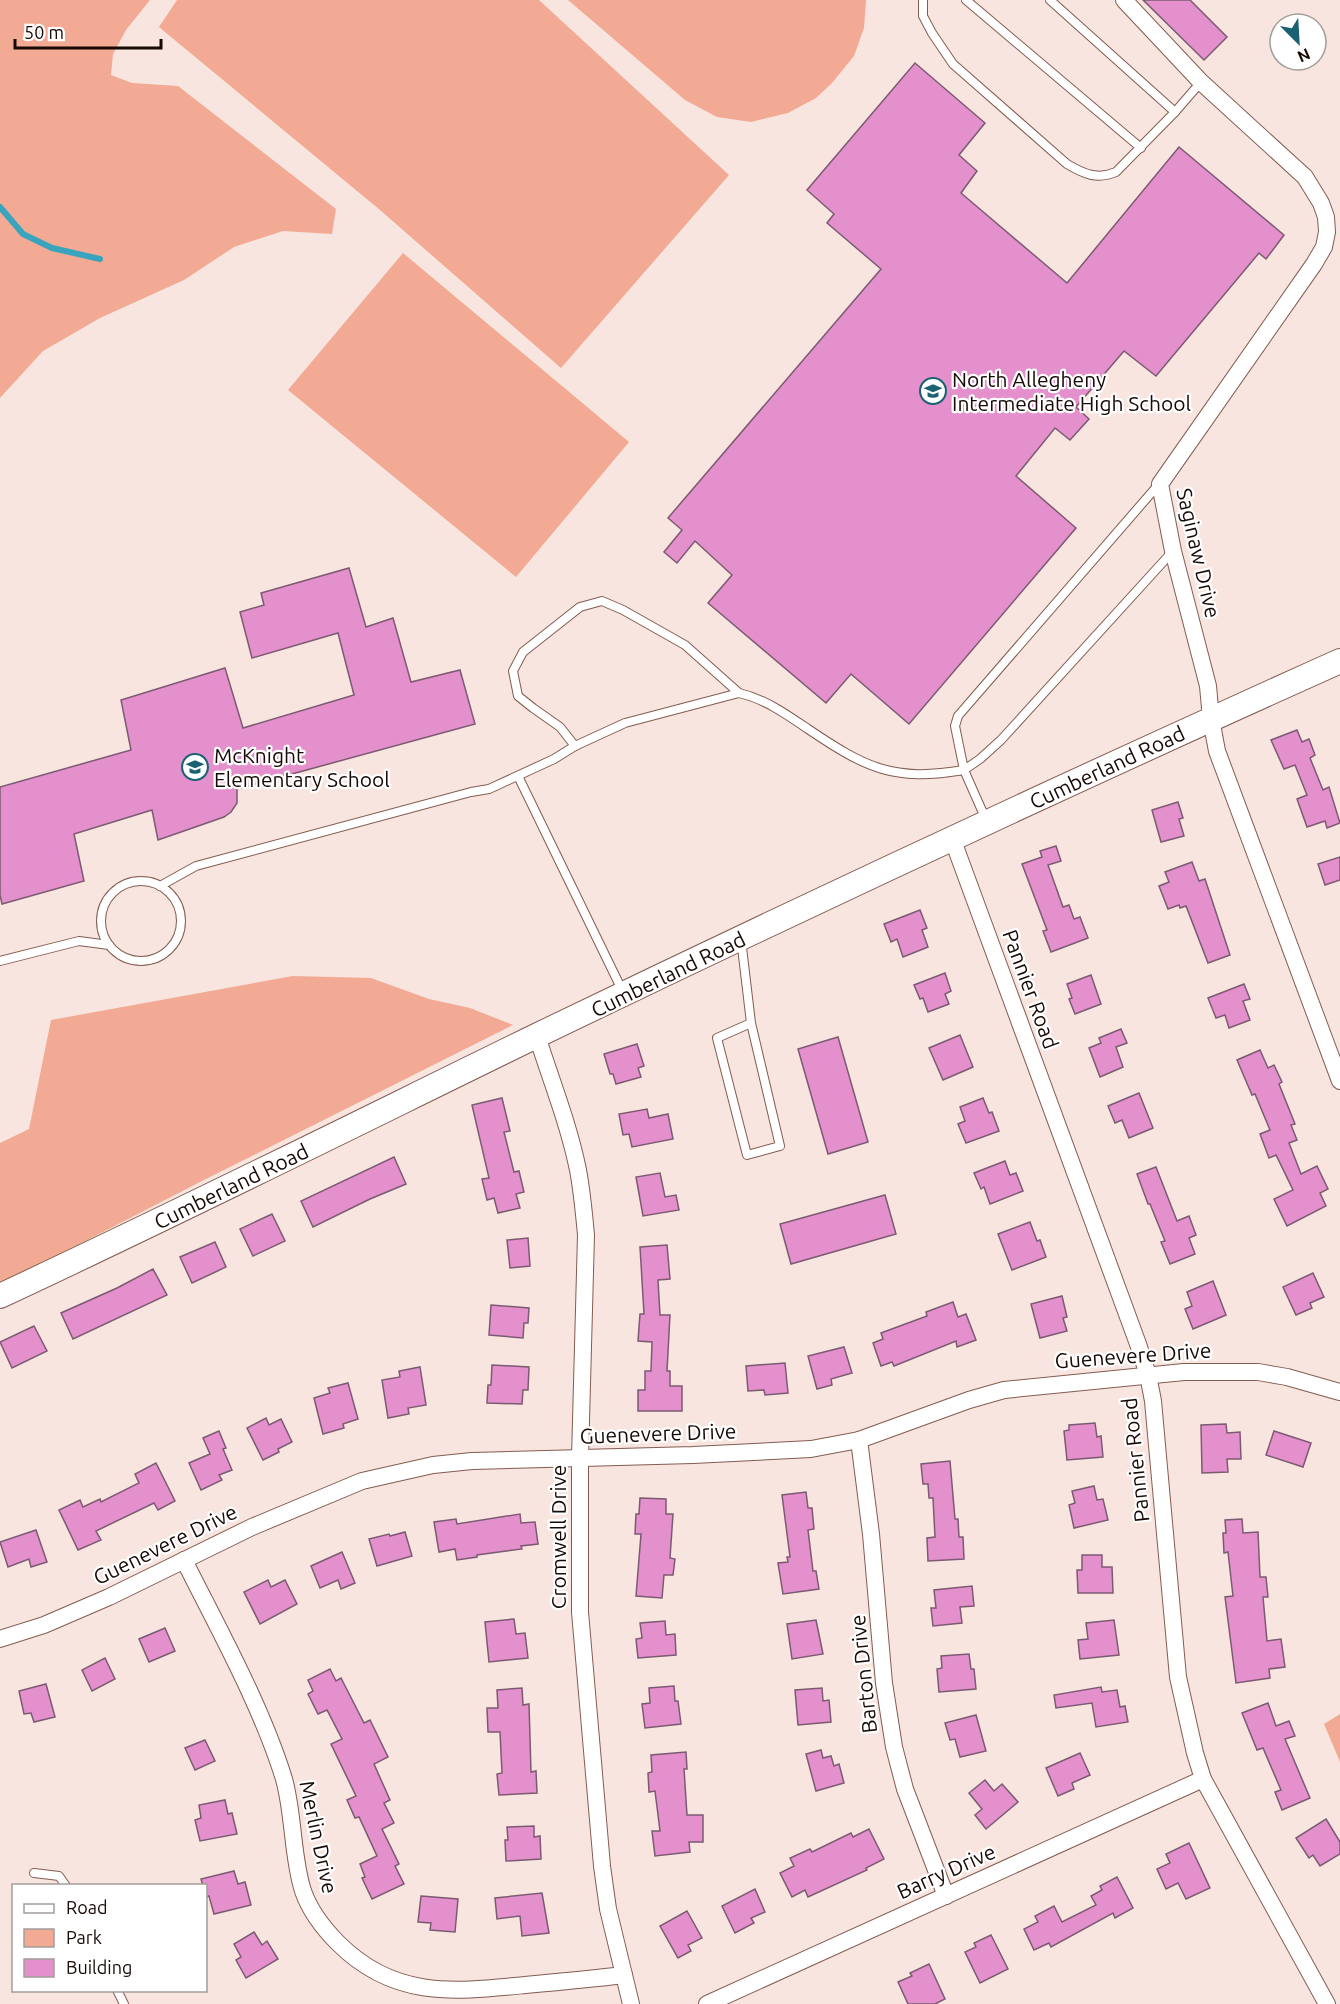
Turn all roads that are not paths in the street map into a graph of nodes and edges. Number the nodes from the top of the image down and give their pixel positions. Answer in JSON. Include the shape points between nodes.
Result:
{"nodes":[{"id":1,"x":923,"y":0,"type":"edge"},
{"id":2,"x":966,"y":0,"type":"edge"},
{"id":3,"x":1050,"y":0,"type":"edge"},
{"id":4,"x":1124,"y":0,"type":"edge"},
{"id":5,"x":1201,"y":82,"type":"junction"},
{"id":6,"x":1175,"y":112,"type":"junction"},
{"id":7,"x":1141,"y":148,"type":"junction"},
{"id":8,"x":1160,"y":484,"type":"junction"},
{"id":9,"x":1173,"y":551,"type":"junction"},
{"id":10,"x":1340,"y":661,"type":"edge"},
{"id":11,"x":739,"y":693,"type":"junction"},
{"id":12,"x":1211,"y":719,"type":"junction"},
{"id":13,"x":575,"y":746,"type":"junction"},
{"id":14,"x":963,"y":770,"type":"junction"},
{"id":15,"x":518,"y":776,"type":"junction"},
{"id":16,"x":987,"y":822,"type":"junction"},
{"id":17,"x":952,"y":838,"type":"junction"},
{"id":18,"x":160,"y":886,"type":"junction"},
{"id":19,"x":741,"y":939,"type":"junction"},
{"id":20,"x":109,"y":945,"type":"junction"},
{"id":21,"x":0,"y":961,"type":"edge"},
{"id":22,"x":624,"y":995,"type":"junction"},
{"id":23,"x":751,"y":1023,"type":"junction"},
{"id":24,"x":537,"y":1036,"type":"junction"},
{"id":25,"x":1340,"y":1081,"type":"edge"},
{"id":26,"x":0,"y":1296,"type":"edge"},
{"id":27,"x":1148,"y":1375,"type":"junction"},
{"id":28,"x":1340,"y":1392,"type":"edge"},
{"id":29,"x":860,"y":1440,"type":"junction"},
{"id":30,"x":580,"y":1458,"type":"junction"},
{"id":31,"x":184,"y":1560,"type":"junction"},
{"id":32,"x":0,"y":1639,"type":"edge"},
{"id":33,"x":1203,"y":1779,"type":"junction"},
{"id":34,"x":34,"y":1873,"type":"dead end"},
{"id":35,"x":65,"y":1884,"type":"edge"},
{"id":36,"x":946,"y":1896,"type":"junction"},
{"id":37,"x":624,"y":1975,"type":"junction"},
{"id":38,"x":631,"y":2004,"type":"edge"},
{"id":39,"x":707,"y":2004,"type":"edge"},
{"id":40,"x":1327,"y":2004,"type":"edge"}],
"edges":[{"from":1,"to":7,"type":"lane","via":[[923,16],[953,64],[1067,164],[1080,172],[1104,177],[1116,172]]},
{"from":2,"to":7,"type":"lane"},
{"from":3,"to":6,"type":"lane"},
{"from":4,"to":5,"type":"street","name":"Saginaw Drive"},
{"from":5,"to":6,"type":"lane"},
{"from":5,"to":8,"type":"street","name":"Saginaw Drive","via":[[1305,177],[1322,203],[1327,232],[1314,264]]},
{"from":6,"to":7,"type":"lane"},
{"from":8,"to":9,"type":"street","name":"Saginaw Drive"},
{"from":8,"to":14,"type":"lane","via":[[958,716],[955,726]]},
{"from":9,"to":12,"type":"street","name":"Saginaw Drive","via":[[1208,686]]},
{"from":9,"to":14,"type":"lane","via":[[1001,740]]},
{"from":10,"to":12,"type":"main road","name":"Cumberland Road"},
{"from":11,"to":13,"type":"lane","via":[[625,723]]},
{"from":11,"to":13,"type":"lane","via":[[685,645],[623,610],[602,602],[580,607],[523,652],[513,671],[518,696],[560,727]]},
{"from":11,"to":14,"type":"lane","via":[[771,705],[840,751],[872,767],[910,775]]},
{"from":12,"to":16,"type":"main road","name":"Cumberland Road"},
{"from":12,"to":25,"type":"street","name":"Saginaw Drive","via":[[1217,751]]},
{"from":13,"to":15,"type":"lane"},
{"from":14,"to":16,"type":"lane"},
{"from":15,"to":18,"type":"lane","via":[[489,789],[196,866]]},
{"from":15,"to":22,"type":"lane"},
{"from":16,"to":17,"type":"main road","name":"Cumberland Road"},
{"from":17,"to":19,"type":"main road","name":"Cumberland Road"},
{"from":17,"to":27,"type":"street","name":"Pannier Road"},
{"from":18,"to":20,"type":"lane","via":[[137,881],[114,892],[103,906],[101,918],[102,932]]},
{"from":18,"to":20,"type":"lane","via":[[178,906],[181,919],[174,945],[164,955],[136,961],[122,957]]},
{"from":19,"to":22,"type":"main road","name":"Cumberland Road"},
{"from":19,"to":23,"type":"lane"},
{"from":20,"to":21,"type":"lane","via":[[79,941]]},
{"from":22,"to":24,"type":"main road","name":"Cumberland Road"},
{"from":23,"to":23,"type":"lane","via":[[780,1146],[747,1155],[717,1038]]},
{"from":24,"to":26,"type":"main road","name":"Cumberland Road"},
{"from":24,"to":30,"type":"street","name":"Cromwell Drive","via":[[578,1168],[583,1202],[586,1235]]},
{"from":27,"to":28,"type":"street","name":"Guenevere Drive","via":[[1258,1372]]},
{"from":27,"to":29,"type":"street","name":"Guenevere Drive","via":[[1004,1390]]},
{"from":27,"to":33,"type":"street","name":"Pannier Road","via":[[1178,1677]]},
{"from":29,"to":30,"type":"street","name":"Guenevere Drive","via":[[800,1449]]},
{"from":29,"to":36,"type":"street","name":"Barton Drive","via":[[894,1747],[905,1790]]},
{"from":30,"to":31,"type":"street","name":"Guenevere Drive","via":[[472,1461],[396,1472],[362,1481],[296,1508]]},
{"from":30,"to":37,"type":"street","name":"Cromwell Drive","via":[[580,1612],[596,1818],[608,1909]]},
{"from":31,"to":32,"type":"street","name":"Guenevere Drive","via":[[44,1625]]},
{"from":31,"to":37,"type":"street","name":"Merlin Drive","via":[[250,1694],[278,1762],[303,1890],[313,1912],[345,1950],[379,1973],[401,1982],[452,1991]]},
{"from":33,"to":36,"type":"street","name":"Barry Drive"},
{"from":33,"to":40,"type":"street","name":"Pannier Road"},
{"from":34,"to":35,"type":"lane","via":[[59,1876]]},
{"from":36,"to":39,"type":"street","name":"Barry Drive"},
{"from":37,"to":38,"type":"street","name":"Cromwell Drive"}]}
